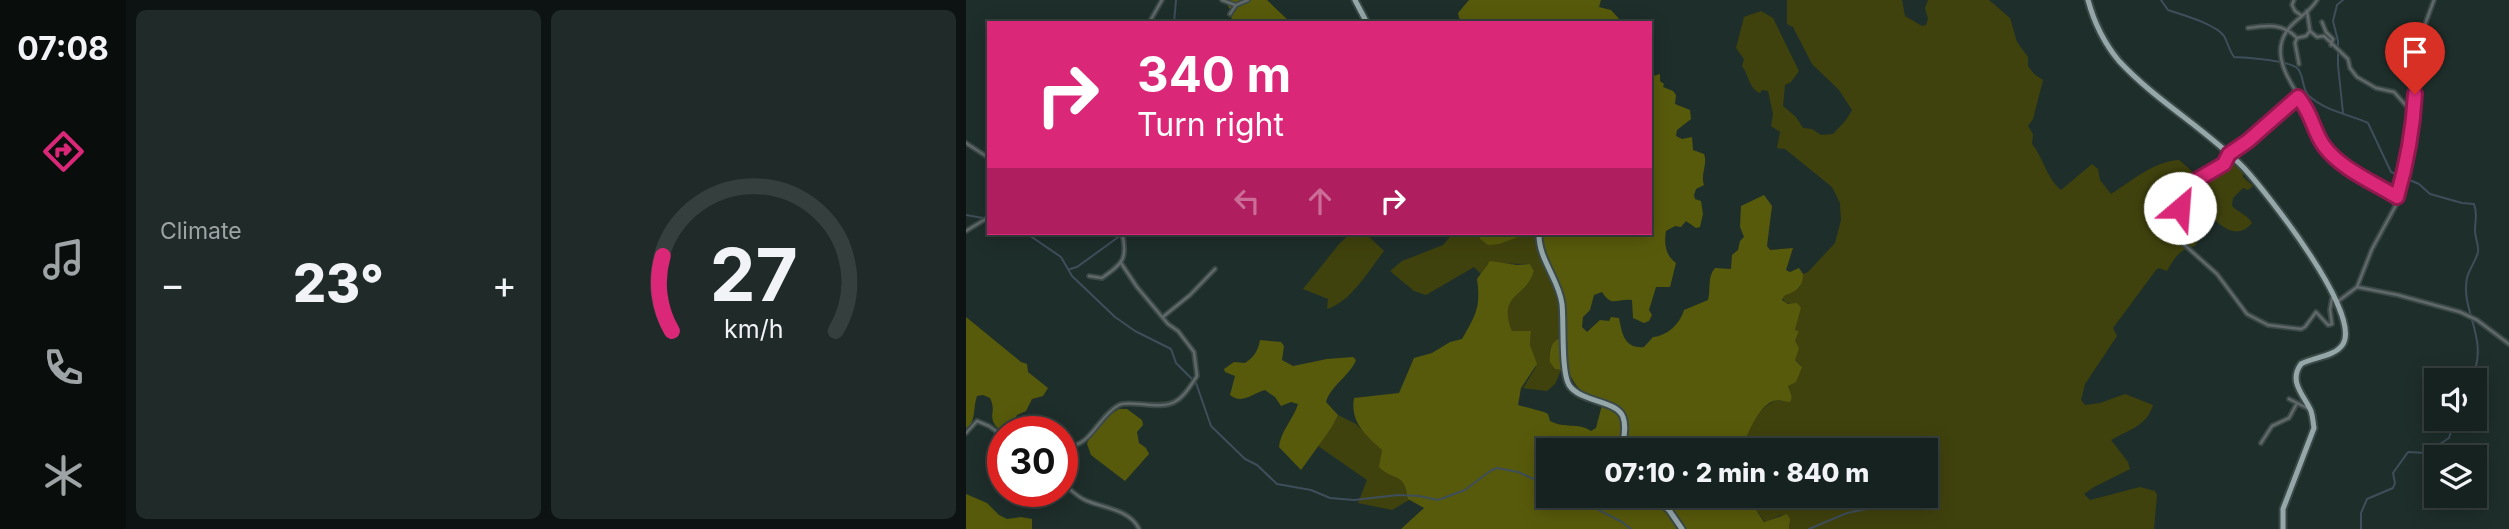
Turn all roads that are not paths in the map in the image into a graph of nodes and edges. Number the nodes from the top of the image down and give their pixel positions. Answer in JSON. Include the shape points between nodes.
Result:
{"nodes":[{"id":1,"x":1162,"y":0,"type":"edge"},
{"id":2,"x":1222,"y":0,"type":"edge"},
{"id":3,"x":1248,"y":0,"type":"edge"},
{"id":4,"x":1355,"y":0,"type":"edge"},
{"id":5,"x":2088,"y":0,"type":"edge"},
{"id":6,"x":2294,"y":0,"type":"edge"},
{"id":7,"x":2317,"y":0,"type":"edge"},
{"id":8,"x":2434,"y":0,"type":"edge"},
{"id":9,"x":1236,"y":5,"type":"junction"},
{"id":10,"x":2307,"y":11,"type":"junction"},
{"id":11,"x":1230,"y":14,"type":"dead end"},
{"id":12,"x":2302,"y":16,"type":"junction"},
{"id":13,"x":1150,"y":21,"type":"edge"},
{"id":14,"x":1366,"y":21,"type":"edge"},
{"id":15,"x":2322,"y":22,"type":"dead end"},
{"id":16,"x":2248,"y":28,"type":"dead end"},
{"id":17,"x":2287,"y":30,"type":"junction"},
{"id":18,"x":2310,"y":31,"type":"junction"},
{"id":19,"x":2297,"y":38,"type":"junction"},
{"id":20,"x":2331,"y":45,"type":"junction"},
{"id":21,"x":2299,"y":64,"type":"dead end"},
{"id":22,"x":2298,"y":97,"type":"junction"},
{"id":23,"x":2414,"y":111,"type":"junction"},
{"id":24,"x":966,"y":143,"type":"edge"},
{"id":25,"x":2229,"y":154,"type":"junction"},
{"id":26,"x":987,"y":157,"type":"edge"},
{"id":27,"x":2397,"y":197,"type":"junction"},
{"id":28,"x":987,"y":218,"type":"edge"},
{"id":29,"x":966,"y":231,"type":"edge"},
{"id":30,"x":1122,"y":235,"type":"edge"},
{"id":31,"x":1539,"y":235,"type":"edge"},
{"id":32,"x":1121,"y":263,"type":"junction"},
{"id":33,"x":1215,"y":269,"type":"dead end"},
{"id":34,"x":1089,"y":276,"type":"dead end"},
{"id":35,"x":2357,"y":287,"type":"junction"},
{"id":36,"x":2335,"y":299,"type":"junction"},
{"id":37,"x":1162,"y":317,"type":"junction"},
{"id":38,"x":2509,"y":344,"type":"edge"},
{"id":39,"x":2288,"y":399,"type":"dead end"},
{"id":40,"x":2297,"y":405,"type":"junction"},
{"id":41,"x":2311,"y":410,"type":"junction"},
{"id":42,"x":987,"y":425,"type":"edge"},
{"id":43,"x":966,"y":433,"type":"edge"},
{"id":44,"x":1623,"y":438,"type":"edge"},
{"id":45,"x":2261,"y":443,"type":"dead end"},
{"id":46,"x":1078,"y":444,"type":"edge"},
{"id":47,"x":1078,"y":496,"type":"edge"},
{"id":48,"x":1666,"y":508,"type":"edge"},
{"id":49,"x":1139,"y":529,"type":"edge"},
{"id":50,"x":1682,"y":529,"type":"edge"},
{"id":51,"x":2283,"y":529,"type":"edge"}],
"edges":[{"from":1,"to":13,"type":"street"},
{"from":2,"to":9,"type":"street"},
{"from":3,"to":9,"type":"street"},
{"from":4,"to":14,"type":"main road"},
{"from":5,"to":25,"type":"main road","via":[[2098,30],[2118,59]]},
{"from":6,"to":12,"type":"street","via":[[2295,11]]},
{"from":7,"to":10,"type":"street"},
{"from":8,"to":23,"type":"street","via":[[2420,38]]},
{"from":9,"to":11,"type":"street"},
{"from":10,"to":12,"type":"street"},
{"from":10,"to":18,"type":"street"},
{"from":12,"to":17,"type":"street"},
{"from":15,"to":20,"type":"street","via":[[2333,39]]},
{"from":16,"to":17,"type":"street","via":[[2268,25]]},
{"from":17,"to":19,"type":"street"},
{"from":17,"to":22,"type":"street","via":[[2280,54]]},
{"from":18,"to":19,"type":"street"},
{"from":18,"to":20,"type":"street","via":[[2324,36]]},
{"from":19,"to":21,"type":"street"},
{"from":20,"to":23,"type":"street","via":[[2348,59],[2357,77],[2394,92]]},
{"from":22,"to":25,"type":"street"},
{"from":22,"to":27,"type":"street","via":[[2324,146],[2338,161]]},
{"from":23,"to":27,"type":"street","via":[[2413,135]]},
{"from":24,"to":26,"type":"street"},
{"from":25,"to":36,"type":"main road","via":[[2315,262]]},
{"from":25,"to":36,"type":"street","via":[[2224,164],[2188,185],[2177,223],[2179,240],[2217,274],[2247,314],[2268,325],[2305,327],[2316,312],[2332,324],[2330,300]]},
{"from":27,"to":35,"type":"street"},
{"from":28,"to":29,"type":"street"},
{"from":30,"to":32,"type":"street","via":[[1126,252]]},
{"from":31,"to":44,"type":"main road","via":[[1540,249],[1560,295],[1567,379],[1579,394],[1621,414]]},
{"from":32,"to":34,"type":"street","via":[[1102,278]]},
{"from":32,"to":37,"type":"street"},
{"from":33,"to":37,"type":"street"},
{"from":35,"to":36,"type":"street"},
{"from":35,"to":38,"type":"street","via":[[2469,316]]},
{"from":36,"to":41,"type":"main road","via":[[2346,328],[2342,346],[2301,364],[2295,374]]},
{"from":37,"to":46,"type":"street","via":[[1195,352],[1197,376],[1174,404],[1121,404]]},
{"from":39,"to":40,"type":"street"},
{"from":40,"to":41,"type":"street"},
{"from":40,"to":45,"type":"street","via":[[2289,418],[2272,426]]},
{"from":41,"to":51,"type":"main road","via":[[2314,428],[2283,509]]},
{"from":42,"to":43,"type":"street","via":[[976,421]]},
{"from":47,"to":49,"type":"street","via":[[1134,520]]},
{"from":48,"to":50,"type":"main road"}]}
